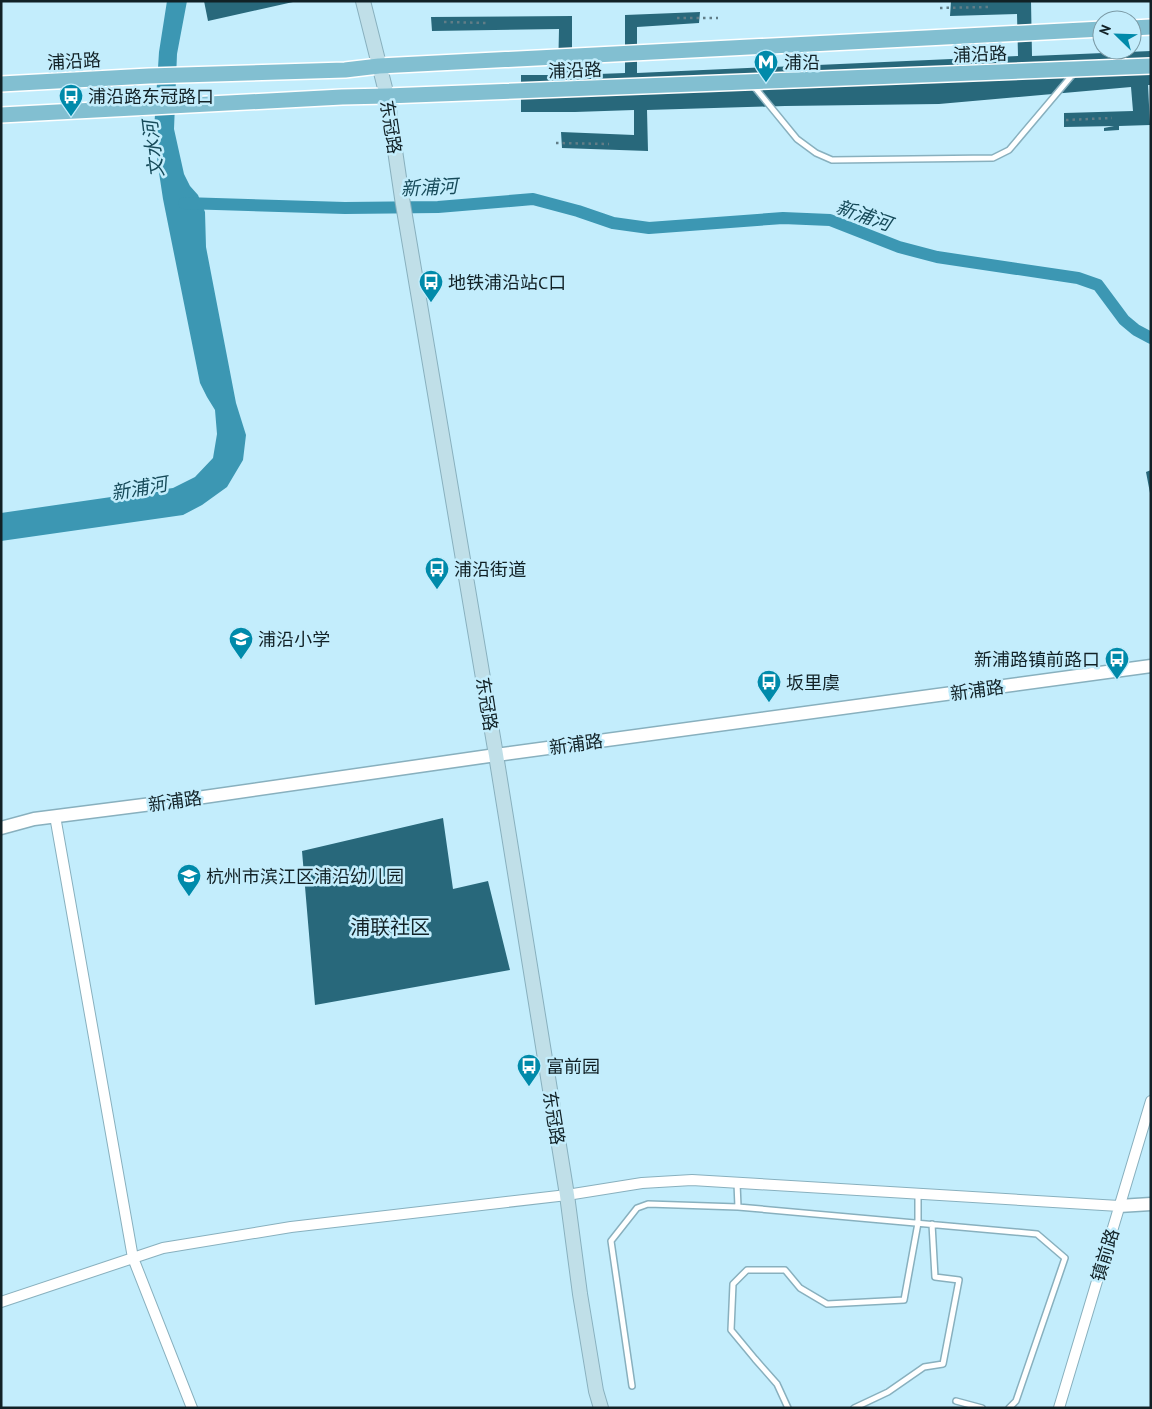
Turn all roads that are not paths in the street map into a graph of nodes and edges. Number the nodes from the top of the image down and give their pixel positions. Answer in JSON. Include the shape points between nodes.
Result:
{"nodes":[{"id":1,"x":363,"y":1,"type":"edge"},
{"id":2,"x":1092,"y":30,"type":"edge"},
{"id":3,"x":379,"y":66,"type":"junction"},
{"id":4,"x":1151,"y":66,"type":"edge"},
{"id":5,"x":1078,"y":69,"type":"junction"},
{"id":6,"x":750,"y":82,"type":"junction"},
{"id":7,"x":1,"y":84,"type":"edge"},
{"id":8,"x":387,"y":96,"type":"junction"},
{"id":9,"x":1,"y":115,"type":"edge"},
{"id":10,"x":1151,"y":666,"type":"edge"},
{"id":11,"x":496,"y":755,"type":"junction"},
{"id":12,"x":55,"y":816,"type":"junction"},
{"id":13,"x":1,"y":828,"type":"edge"},
{"id":14,"x":1151,"y":1101,"type":"edge"},
{"id":15,"x":737,"y":1183,"type":"junction"},
{"id":16,"x":918,"y":1194,"type":"junction"},
{"id":17,"x":567,"y":1195,"type":"junction"},
{"id":18,"x":1151,"y":1204,"type":"edge"},
{"id":19,"x":1119,"y":1206,"type":"junction"},
{"id":20,"x":738,"y":1207,"type":"junction"},
{"id":21,"x":918,"y":1223,"type":"junction"},
{"id":22,"x":932,"y":1224,"type":"junction"},
{"id":23,"x":133,"y":1258,"type":"junction"},
{"id":24,"x":1,"y":1302,"type":"edge"},
{"id":25,"x":632,"y":1386,"type":"dead end"},
{"id":26,"x":956,"y":1401,"type":"dead end"},
{"id":27,"x":192,"y":1408,"type":"edge"},
{"id":28,"x":601,"y":1408,"type":"edge"},
{"id":29,"x":788,"y":1408,"type":"edge"},
{"id":30,"x":854,"y":1408,"type":"edge"},
{"id":31,"x":982,"y":1408,"type":"edge"},
{"id":32,"x":1009,"y":1408,"type":"edge"},
{"id":33,"x":1059,"y":1408,"type":"edge"}],
"edges":[{"from":1,"to":3,"type":"main road","name":"东冠路"},
{"from":2,"to":3,"type":"main road","name":"浦沿路"},
{"from":3,"to":7,"type":"main road","name":"浦沿路"},
{"from":3,"to":8,"type":"main road","name":"东冠路"},
{"from":4,"to":5,"type":"main road","name":"浦沿路"},
{"from":5,"to":6,"type":"main road","name":"浦沿路"},
{"from":5,"to":6,"type":"lane","via":[[1009,150],[993,158],[832,160],[816,154],[797,139]]},
{"from":6,"to":8,"type":"main road","name":"浦沿路"},
{"from":8,"to":9,"type":"main road","name":"浦沿路"},
{"from":8,"to":11,"type":"main road","name":"东冠路"},
{"from":10,"to":11,"type":"street","name":"新浦路"},
{"from":11,"to":12,"type":"street","name":"新浦路"},
{"from":11,"to":17,"type":"main road","name":"东冠路"},
{"from":12,"to":13,"type":"street","name":"新浦路"},
{"from":12,"to":23,"type":"street"},
{"from":14,"to":19,"type":"street","name":"镇前路"},
{"from":15,"to":16,"type":"street"},
{"from":15,"to":17,"type":"street","via":[[692,1180],[642,1183]]},
{"from":15,"to":20,"type":"lane"},
{"from":16,"to":19,"type":"street"},
{"from":16,"to":21,"type":"lane"},
{"from":17,"to":23,"type":"street","via":[[292,1227],[163,1248]]},
{"from":17,"to":28,"type":"main road","name":"东冠路"},
{"from":18,"to":19,"type":"street"},
{"from":19,"to":33,"type":"street","name":"镇前路"},
{"from":20,"to":21,"type":"lane"},
{"from":20,"to":25,"type":"lane","via":[[648,1204],[637,1208],[611,1241]]},
{"from":21,"to":22,"type":"lane"},
{"from":21,"to":29,"type":"lane","via":[[904,1300],[827,1304],[800,1288],[785,1270],[747,1270],[732,1284],[731,1330],[777,1384]]},
{"from":22,"to":30,"type":"lane","via":[[935,1277],[959,1280],[944,1364],[924,1367],[888,1392]]},
{"from":22,"to":32,"type":"lane","via":[[1037,1234],[1065,1258],[1016,1401]]},
{"from":23,"to":24,"type":"street"},
{"from":23,"to":27,"type":"street"},
{"from":26,"to":31,"type":"lane"}]}
